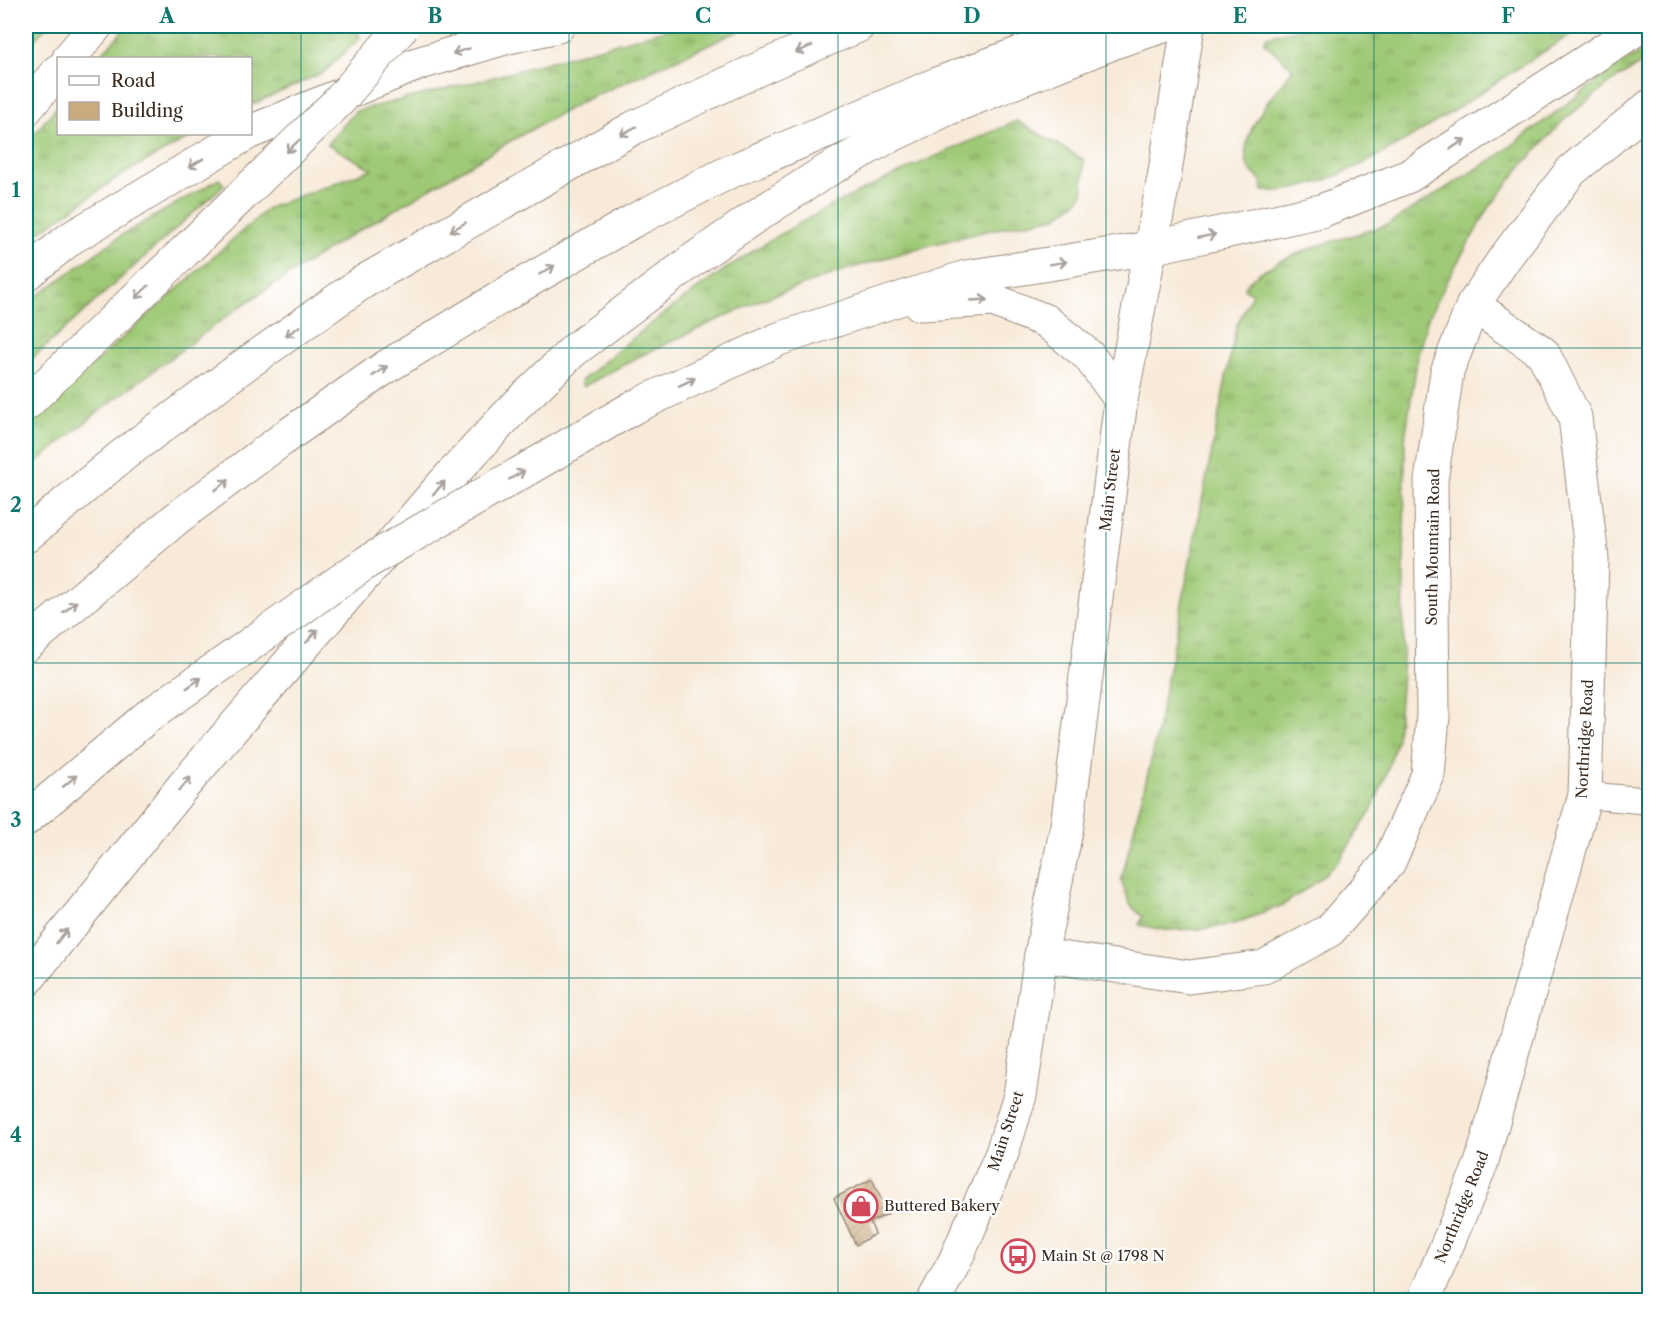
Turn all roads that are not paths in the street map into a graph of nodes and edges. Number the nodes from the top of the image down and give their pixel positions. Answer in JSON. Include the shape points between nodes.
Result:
{"nodes":[{"id":1,"x":96,"y":26,"type":"edge"},
{"id":2,"x":403,"y":26,"type":"edge"},
{"id":3,"x":558,"y":26,"type":"edge"},
{"id":4,"x":858,"y":26,"type":"edge"},
{"id":5,"x":1093,"y":26,"type":"edge"},
{"id":6,"x":1163,"y":26,"type":"edge"},
{"id":7,"x":1188,"y":26,"type":"edge"},
{"id":8,"x":1641,"y":26,"type":"edge"},
{"id":9,"x":70,"y":57,"type":"edge"},
{"id":10,"x":57,"y":72,"type":"edge"},
{"id":11,"x":1650,"y":106,"type":"edge"},
{"id":12,"x":26,"y":109,"type":"edge"},
{"id":13,"x":252,"y":131,"type":"edge"},
{"id":14,"x":244,"y":135,"type":"edge"},
{"id":15,"x":1150,"y":248,"type":"junction"},
{"id":16,"x":26,"y":274,"type":"edge"},
{"id":17,"x":1473,"y":305,"type":"junction"},
{"id":18,"x":879,"y":306,"type":"junction"},
{"id":19,"x":1121,"y":400,"type":"junction"},
{"id":20,"x":26,"y":404,"type":"edge"},
{"id":21,"x":26,"y":536,"type":"edge"},
{"id":22,"x":26,"y":645,"type":"edge"},
{"id":23,"x":1585,"y":795,"type":"junction"},
{"id":24,"x":1650,"y":801,"type":"edge"},
{"id":25,"x":26,"y":819,"type":"edge"},
{"id":26,"x":1041,"y":955,"type":"junction"},
{"id":27,"x":26,"y":981,"type":"edge"},
{"id":28,"x":934,"y":1300,"type":"edge"},
{"id":29,"x":1424,"y":1300,"type":"edge"}],
"edges":[{"from":1,"to":9,"type":"main road"},
{"from":2,"to":20,"type":"main road","one_way":true,"bridge":true,"via":[[340,100]]},
{"from":3,"to":13,"type":"main road","one_way":true,"via":[[417,64]]},
{"from":4,"to":21,"type":"main road","one_way":true,"via":[[633,128],[363,282],[123,455]]},
{"from":22,"to":5,"type":"main road","one_way":true,"via":[[177,518],[288,435],[386,367],[536,277],[727,173],[937,84]]},
{"from":27,"to":6,"type":"main road","one_way":true,"via":[[184,786],[444,483],[573,351],[753,218],[884,139],[958,104]]},
{"from":7,"to":15,"type":"main road","name":"Main Street"},
{"from":15,"to":8,"type":"main road","one_way":true,"via":[[1321,211],[1409,176]]},
{"from":10,"to":12,"type":"main road"},
{"from":11,"to":17,"type":"main road","name":"South Mountain Road","via":[[1571,171]]},
{"from":14,"to":16,"type":"main road","one_way":true,"via":[[71,238]]},
{"from":18,"to":15,"type":"main road","one_way":true,"via":[[966,277]]},
{"from":15,"to":19,"type":"main road","name":"Main Street"},
{"from":17,"to":23,"type":"main road","name":"Northridge Road","via":[[1543,353],[1575,417],[1592,559]]},
{"from":17,"to":26,"type":"main road","name":"South Mountain Road","via":[[1447,372],[1431,482],[1433,716],[1428,775],[1389,862],[1330,930],[1264,968],[1189,977]]},
{"from":18,"to":19,"type":"main road","one_way":true,"via":[[993,300],[1046,321],[1088,355]]},
{"from":25,"to":18,"type":"main road","one_way":true,"bridge":true,"via":[[147,717],[367,562],[634,406],[779,339]]},
{"from":19,"to":26,"type":"main road","name":"Main Street","via":[[1067,826]]},
{"from":23,"to":24,"type":"street"},
{"from":23,"to":29,"type":"main road","name":"Northridge Road","via":[[1481,1164]]},
{"from":26,"to":28,"type":"main road","name":"Main Street","via":[[1020,1095],[1002,1153]]}]}
